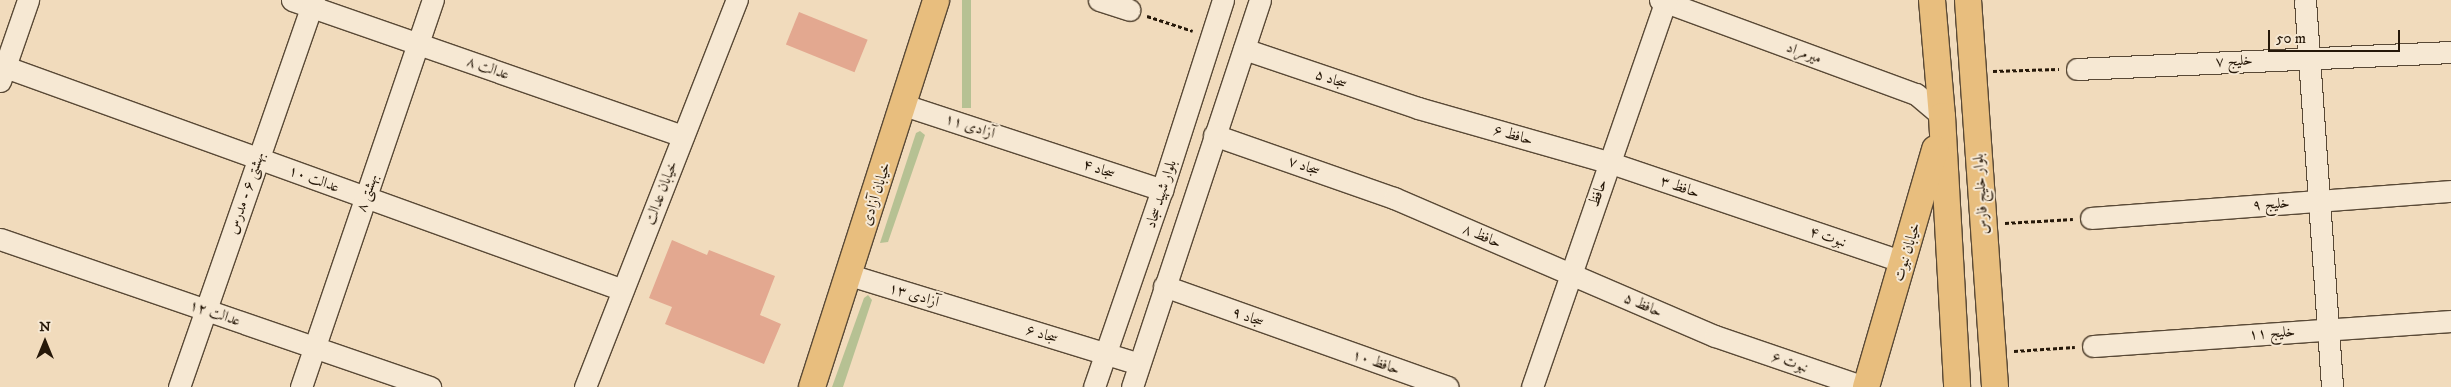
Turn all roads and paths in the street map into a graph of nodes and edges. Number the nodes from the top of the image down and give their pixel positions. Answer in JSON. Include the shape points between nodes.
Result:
{"nodes":[{"id":1,"x":28,"y":0,"type":"edge"},
{"id":2,"x":433,"y":0,"type":"edge"},
{"id":3,"x":737,"y":0,"type":"edge"},
{"id":4,"x":936,"y":0,"type":"edge"},
{"id":5,"x":1099,"y":0,"type":"edge"},
{"id":6,"x":1223,"y":0,"type":"edge"},
{"id":7,"x":1260,"y":0,"type":"edge"},
{"id":8,"x":1932,"y":0,"type":"edge"},
{"id":9,"x":1968,"y":0,"type":"edge"},
{"id":10,"x":2304,"y":0,"type":"edge"},
{"id":11,"x":1664,"y":1,"type":"edge"},
{"id":12,"x":306,"y":2,"type":"edge"},
{"id":13,"x":1130,"y":10,"type":"joint"},
{"id":14,"x":1210,"y":38,"type":"junction"},
{"id":15,"x":418,"y":44,"type":"junction"},
{"id":16,"x":1244,"y":49,"type":"junction"},
{"id":17,"x":2451,"y":52,"type":"edge"},
{"id":18,"x":2309,"y":58,"type":"junction"},
{"id":19,"x":2077,"y":69,"type":"joint"},
{"id":20,"x":2,"y":71,"type":"edge"},
{"id":21,"x":1973,"y":72,"type":"junction"},
{"id":22,"x":904,"y":105,"type":"junction"},
{"id":23,"x":1418,"y":108,"type":"joint"},
{"id":24,"x":1976,"y":114,"type":"junction"},
{"id":25,"x":1942,"y":116,"type":"junction"},
{"id":26,"x":1214,"y":135,"type":"junction"},
{"id":27,"x":683,"y":136,"type":"junction"},
{"id":28,"x":1036,"y":148,"type":"joint"},
{"id":29,"x":258,"y":159,"type":"junction"},
{"id":30,"x":1608,"y":162,"type":"junction"},
{"id":31,"x":1162,"y":190,"type":"junction"},
{"id":32,"x":2451,"y":191,"type":"edge"},
{"id":33,"x":366,"y":198,"type":"junction"},
{"id":34,"x":1394,"y":198,"type":"joint"},
{"id":35,"x":2319,"y":201,"type":"junction"},
{"id":36,"x":1753,"y":212,"type":"joint"},
{"id":37,"x":2092,"y":218,"type":"joint"},
{"id":38,"x":1984,"y":225,"type":"junction"},
{"id":39,"x":0,"y":239,"type":"edge"},
{"id":40,"x":1904,"y":262,"type":"junction"},
{"id":41,"x":1570,"y":274,"type":"junction"},
{"id":42,"x":850,"y":275,"type":"junction"},
{"id":43,"x":1164,"y":286,"type":"junction"},
{"id":44,"x":623,"y":290,"type":"junction"},
{"id":45,"x":206,"y":310,"type":"junction"},
{"id":46,"x":978,"y":314,"type":"joint"},
{"id":47,"x":2451,"y":321,"type":"edge"},
{"id":48,"x":2328,"y":329,"type":"junction"},
{"id":49,"x":1716,"y":336,"type":"joint"},
{"id":50,"x":2093,"y":346,"type":"joint"},
{"id":51,"x":315,"y":347,"type":"junction"},
{"id":52,"x":1333,"y":347,"type":"joint"},
{"id":53,"x":1106,"y":353,"type":"junction"},
{"id":54,"x":1993,"y":353,"type":"junction"},
{"id":55,"x":1139,"y":364,"type":"junction"},
{"id":56,"x":179,"y":387,"type":"edge"},
{"id":57,"x":301,"y":387,"type":"edge"},
{"id":58,"x":430,"y":387,"type":"edge"},
{"id":59,"x":585,"y":387,"type":"edge"},
{"id":60,"x":812,"y":387,"type":"edge"},
{"id":61,"x":1094,"y":387,"type":"edge"},
{"id":62,"x":1132,"y":387,"type":"edge"},
{"id":63,"x":1448,"y":387,"type":"edge"},
{"id":64,"x":1532,"y":387,"type":"edge"},
{"id":65,"x":1865,"y":387,"type":"edge"},
{"id":66,"x":1957,"y":387,"type":"edge"},
{"id":67,"x":1995,"y":387,"type":"edge"},
{"id":68,"x":2332,"y":387,"type":"edge"}],
"edges":[{"from":1,"to":20,"type":"street"},
{"from":2,"to":15,"type":"street","name":"بهشتی ۸"},
{"from":3,"to":27,"type":"street","name":"خیابان عدالت"},
{"from":4,"to":22,"type":"main road","name":"خیابان آزادی"},
{"from":5,"to":13,"type":"street"},
{"from":6,"to":14,"type":"street","name":"بلوار شهید سجاد"},
{"from":7,"to":16,"type":"street"},
{"from":8,"to":25,"type":"main road"},
{"from":9,"to":21,"type":"main road","name":"بلوار خلیج فارس"},
{"from":10,"to":18,"type":"street"},
{"from":11,"to":25,"type":"street","name":"میرمراد","via":[[1916,94]]},
{"from":11,"to":30,"type":"street","name":"حافظ"},
{"from":12,"to":15,"type":"street","name":"عدالت ۸"},
{"from":12,"to":29,"type":"street","name":"بهشتی ۶ - مدرس"},
{"from":13,"to":14,"type":"path"},
{"from":14,"to":31,"type":"street","name":"بلوار شهید سجاد"},
{"from":15,"to":27,"type":"street","name":"عدالت ۸"},
{"from":15,"to":33,"type":"street","name":"بهشتی ۸"},
{"from":16,"to":23,"type":"street","name":"سجاد ۵"},
{"from":16,"to":26,"type":"street"},
{"from":17,"to":18,"type":"street","name":"خلیج ۷"},
{"from":18,"to":19,"type":"street","name":"خلیج ۷"},
{"from":18,"to":35,"type":"street"},
{"from":19,"to":21,"type":"path"},
{"from":20,"to":29,"type":"street","name":"عدالت ۱۰"},
{"from":21,"to":24,"type":"main road","name":"بلوار خلیج فارس"},
{"from":22,"to":28,"type":"street","name":"آزادی ۱۱"},
{"from":22,"to":42,"type":"main road","name":"خیابان آزادی"},
{"from":23,"to":30,"type":"street","name":"حافظ ۶"},
{"from":24,"to":25,"type":"main road"},
{"from":24,"to":38,"type":"main road","name":"بلوار خلیج فارس"},
{"from":25,"to":40,"type":"main road","name":"خیابان نبوت","via":[[1927,185]]},
{"from":25,"to":66,"type":"main road"},
{"from":26,"to":34,"type":"street","name":"سجاد ۷"},
{"from":26,"to":43,"type":"street"},
{"from":27,"to":44,"type":"street","name":"خیابان عدالت"},
{"from":28,"to":31,"type":"street","name":"سجاد ۴"},
{"from":29,"to":33,"type":"street","name":"عدالت ۱۰"},
{"from":29,"to":45,"type":"street","name":"بهشتی ۶ - مدرس"},
{"from":30,"to":36,"type":"street","name":"حافظ ۳"},
{"from":30,"to":41,"type":"street","name":"حافظ"},
{"from":31,"to":53,"type":"street","name":"بلوار شهید سجاد"},
{"from":32,"to":35,"type":"street","name":"خلیج ۹"},
{"from":33,"to":44,"type":"street","name":"عدالت ۱۰"},
{"from":33,"to":51,"type":"street","name":"بهشتی ۸"},
{"from":34,"to":41,"type":"street","name":"حافظ ۸"},
{"from":35,"to":37,"type":"street","name":"خلیج ۹"},
{"from":35,"to":48,"type":"street"},
{"from":36,"to":40,"type":"street","name":"نبوت ۴"},
{"from":37,"to":38,"type":"path"},
{"from":38,"to":54,"type":"main road","name":"بلوار خلیج فارس"},
{"from":39,"to":45,"type":"street","name":"عدالت ۱۲"},
{"from":40,"to":65,"type":"main road","name":"خیابان نبوت"},
{"from":41,"to":49,"type":"street","name":"حافظ ۵"},
{"from":41,"to":64,"type":"street","name":"حافظ"},
{"from":42,"to":46,"type":"street","name":"آزادی ۱۳"},
{"from":42,"to":60,"type":"main road","name":"خیابان آزادی"},
{"from":43,"to":52,"type":"street","name":"سجاد ۹"},
{"from":43,"to":55,"type":"street"},
{"from":44,"to":59,"type":"street","name":"خیابان عدالت"},
{"from":45,"to":51,"type":"street","name":"عدالت ۱۲"},
{"from":45,"to":56,"type":"street","name":"بهشتی ۶ - مدرس"},
{"from":46,"to":53,"type":"street","name":"سجاد ۶"},
{"from":47,"to":48,"type":"street","name":"خلیج ۱۱"},
{"from":48,"to":50,"type":"street","name":"خلیج ۱۱"},
{"from":48,"to":68,"type":"street"},
{"from":49,"to":65,"type":"street","name":"نبوت ۶"},
{"from":50,"to":54,"type":"path"},
{"from":51,"to":57,"type":"street","name":"بهشتی ۸"},
{"from":51,"to":58,"type":"street","name":"عدالت ۱۲"},
{"from":52,"to":63,"type":"street","name":"حافظ ۱۰"},
{"from":53,"to":55,"type":"street","name":"سجاد ۶"},
{"from":53,"to":61,"type":"street","name":"بلوار شهید سجاد"},
{"from":54,"to":67,"type":"main road","name":"بلوار خلیج فارس"},
{"from":55,"to":62,"type":"street"}]}
